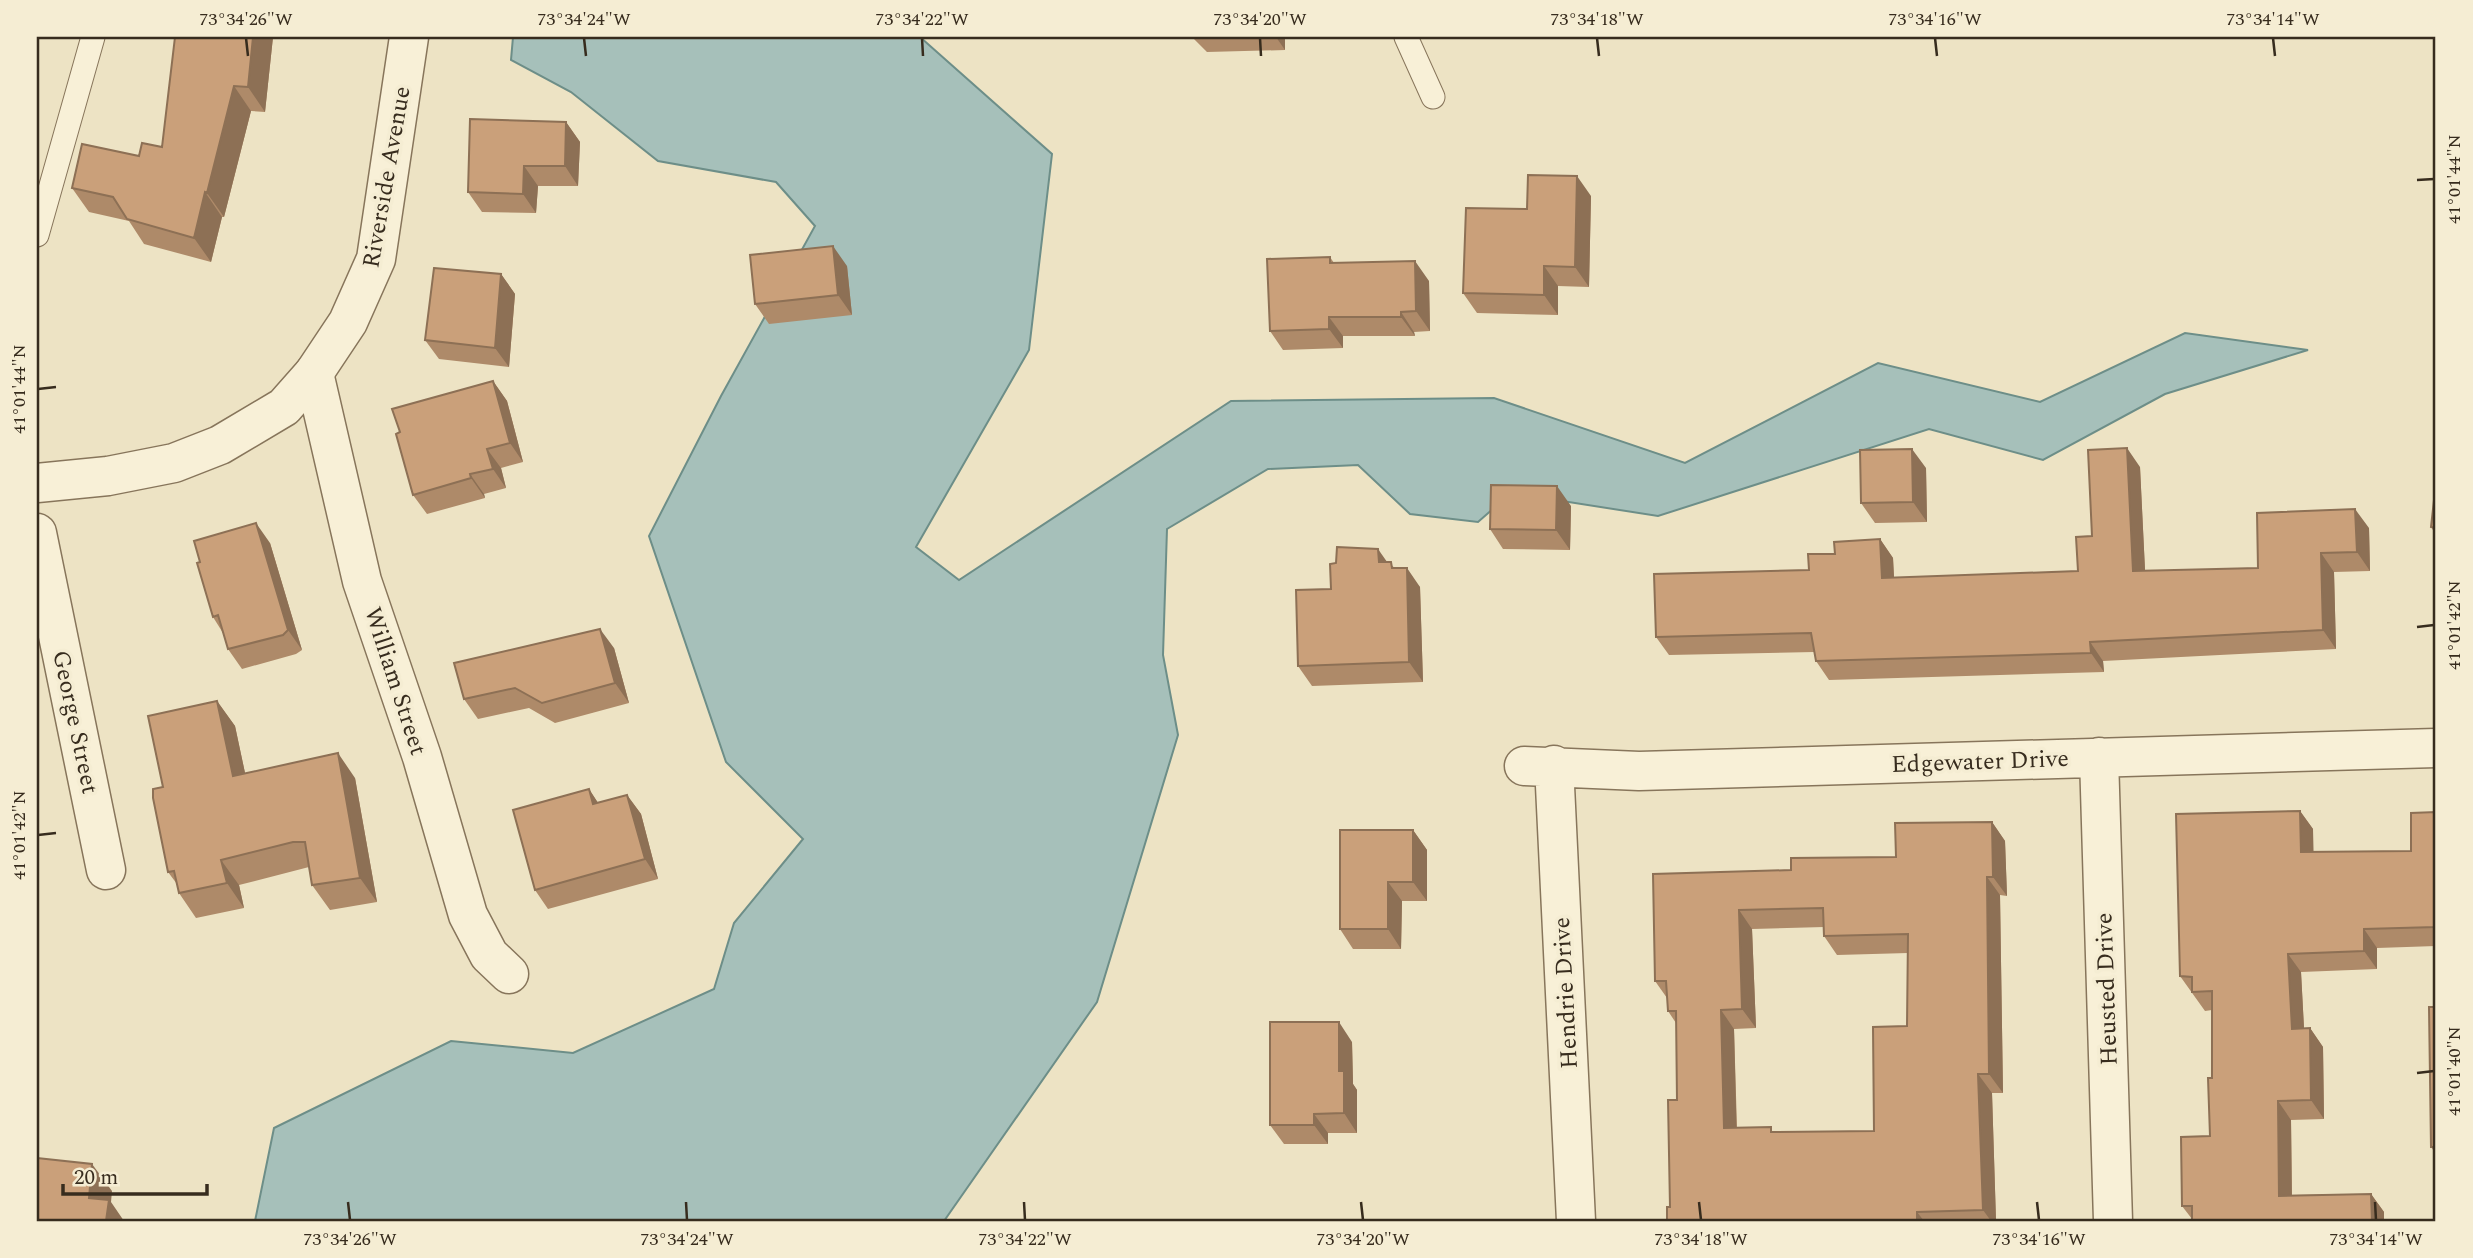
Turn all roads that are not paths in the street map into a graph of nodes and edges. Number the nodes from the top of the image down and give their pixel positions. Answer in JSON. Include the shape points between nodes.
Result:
{"nodes":[{"id":1,"x":93,"y":37,"type":"edge"},
{"id":2,"x":409,"y":37,"type":"edge"},
{"id":3,"x":1406,"y":37,"type":"edge"},
{"id":4,"x":1433,"y":97,"type":"dead end"},
{"id":5,"x":37,"y":235,"type":"edge"},
{"id":6,"x":314,"y":373,"type":"junction"},
{"id":7,"x":37,"y":483,"type":"edge"},
{"id":8,"x":37,"y":533,"type":"edge"},
{"id":9,"x":2436,"y":748,"type":"edge"},
{"id":10,"x":2099,"y":757,"type":"junction"},
{"id":11,"x":1539,"y":765,"type":"joint"},
{"id":12,"x":106,"y":870,"type":"dead end"},
{"id":13,"x":509,"y":974,"type":"dead end"},
{"id":14,"x":1576,"y":1221,"type":"edge"},
{"id":15,"x":2113,"y":1221,"type":"edge"}],
"edges":[{"from":1,"to":5,"type":"lane"},
{"from":2,"to":6,"type":"street","name":"Riverside Avenue","via":[[376,259],[348,322]]},
{"from":3,"to":4,"type":"lane"},
{"from":6,"to":7,"type":"street","name":"Riverside Avenue","via":[[284,407],[220,445],[174,463]]},
{"from":6,"to":13,"type":"street","name":"William Street","via":[[362,581],[422,757],[468,915],[489,955]]},
{"from":8,"to":12,"type":"street","name":"George Street"},
{"from":9,"to":10,"type":"street","name":"Edgewater Drive"},
{"from":10,"to":11,"type":"street","name":"Edgewater Drive","via":[[1639,771]]},
{"from":10,"to":15,"type":"street","name":"Heusted Drive"},
{"from":11,"to":14,"type":"street","name":"Hendrie Drive"}]}
